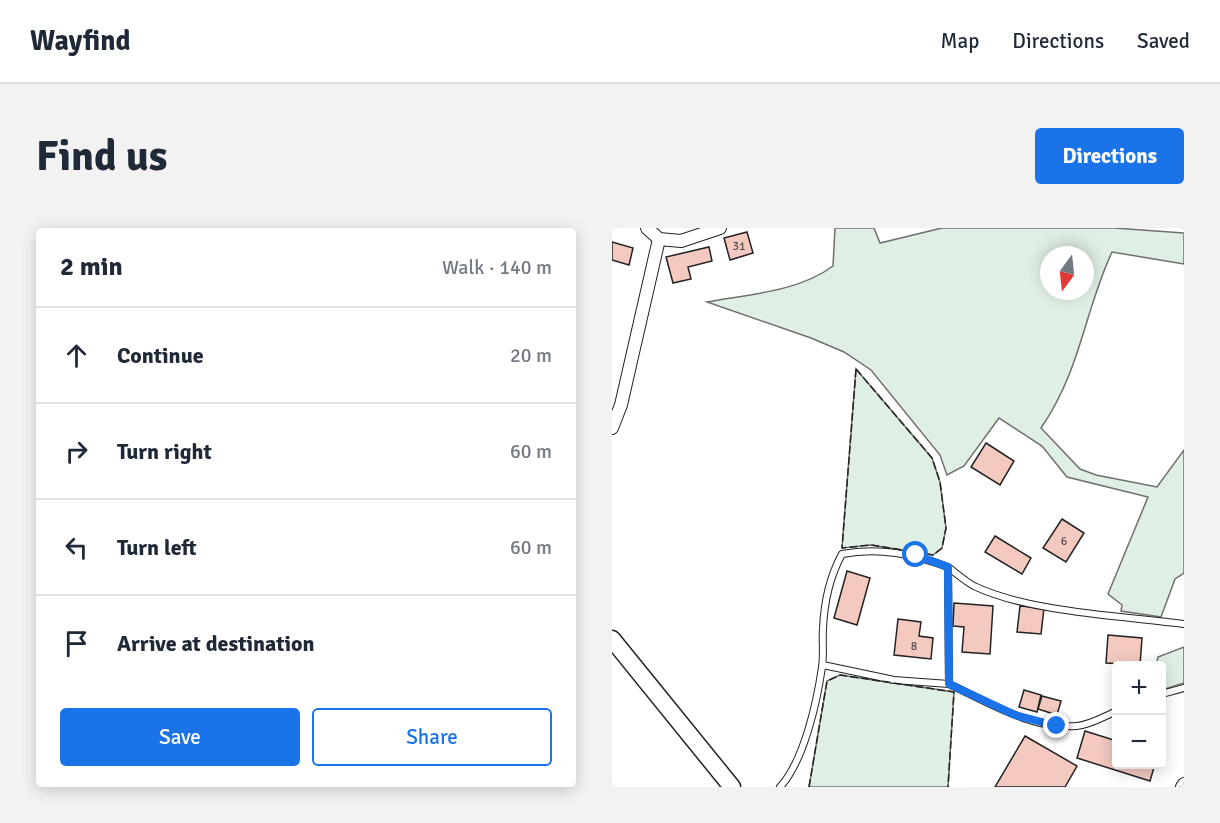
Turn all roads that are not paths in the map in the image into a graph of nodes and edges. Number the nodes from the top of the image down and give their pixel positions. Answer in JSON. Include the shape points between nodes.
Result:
{"nodes":[{"id":1,"x":647,"y":228,"type":"edge"},
{"id":2,"x":720,"y":228,"type":"edge"},
{"id":3,"x":659,"y":240,"type":"junction"},
{"id":4,"x":612,"y":428,"type":"edge"},
{"id":5,"x":948,"y":567,"type":"junction"},
{"id":6,"x":1184,"y":624,"type":"edge"},
{"id":7,"x":612,"y":639,"type":"edge"},
{"id":8,"x":823,"y":666,"type":"junction"},
{"id":9,"x":949,"y":684,"type":"junction"},
{"id":10,"x":1184,"y":688,"type":"edge"},
{"id":11,"x":1166,"y":693,"type":"edge"},
{"id":12,"x":1112,"y":713,"type":"edge"},
{"id":13,"x":732,"y":787,"type":"edge"},
{"id":14,"x":780,"y":787,"type":"edge"}],
"edges":[{"from":1,"to":3,"type":"street"},
{"from":2,"to":3,"type":"street","via":[[681,241]]},
{"from":3,"to":4,"type":"street","via":[[621,405]]},
{"from":5,"to":6,"type":"lane","via":[[974,586],[1007,597],[1064,610]]},
{"from":5,"to":8,"type":"lane","via":[[916,555],[882,551],[842,554],[832,573],[827,596]]},
{"from":5,"to":9,"type":"lane"},
{"from":7,"to":13,"type":"street"},
{"from":8,"to":9,"type":"lane","via":[[894,680]]},
{"from":8,"to":14,"type":"lane","via":[[802,749]]},
{"from":9,"to":12,"type":"lane","via":[[1015,715],[1057,726],[1080,726]]},
{"from":10,"to":11,"type":"lane"}]}
